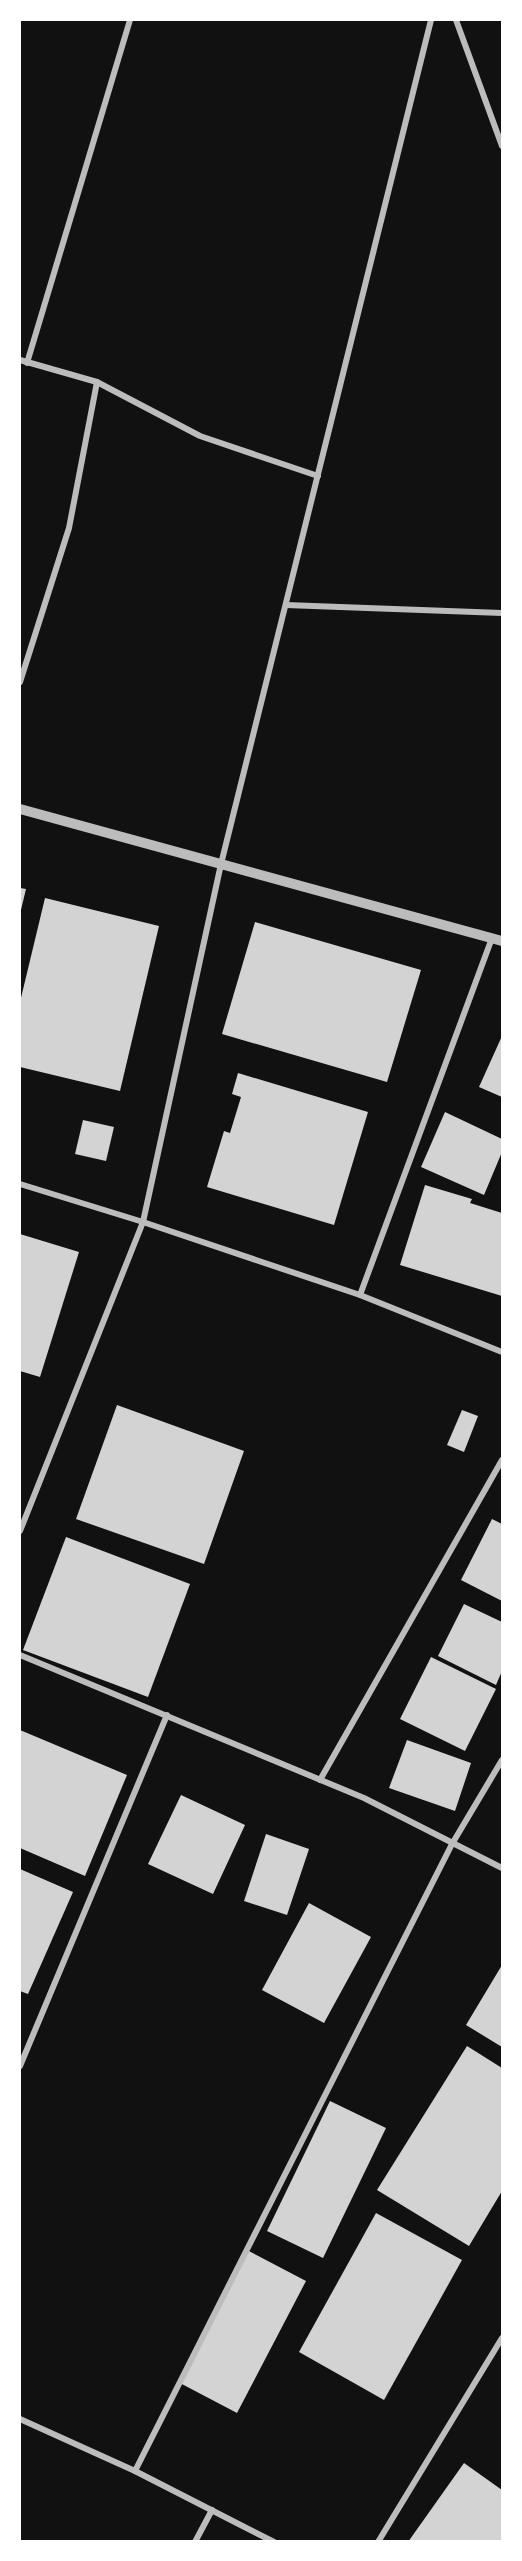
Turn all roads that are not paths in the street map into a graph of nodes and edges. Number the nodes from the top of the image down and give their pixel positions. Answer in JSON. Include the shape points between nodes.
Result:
{"nodes":[{"id":1,"x":130,"y":20,"type":"edge"},
{"id":2,"x":431,"y":20,"type":"edge"},
{"id":3,"x":456,"y":20,"type":"edge"},
{"id":4,"x":502,"y":146,"type":"edge"},
{"id":5,"x":20,"y":360,"type":"edge"},
{"id":6,"x":27,"y":363,"type":"junction"},
{"id":7,"x":97,"y":382,"type":"junction"},
{"id":8,"x":318,"y":476,"type":"junction"},
{"id":9,"x":285,"y":605,"type":"junction"},
{"id":10,"x":502,"y":613,"type":"edge"},
{"id":11,"x":20,"y":682,"type":"edge"},
{"id":12,"x":20,"y":809,"type":"edge"},
{"id":13,"x":221,"y":864,"type":"junction"},
{"id":14,"x":497,"y":939,"type":"edge"},
{"id":15,"x":20,"y":1184,"type":"edge"},
{"id":16,"x":143,"y":1222,"type":"junction"},
{"id":17,"x":360,"y":1295,"type":"junction"},
{"id":18,"x":502,"y":1352,"type":"edge"},
{"id":19,"x":502,"y":1460,"type":"edge"},
{"id":20,"x":20,"y":1531,"type":"edge"},
{"id":21,"x":20,"y":1655,"type":"edge"},
{"id":22,"x":167,"y":1715,"type":"junction"},
{"id":23,"x":502,"y":1760,"type":"edge"},
{"id":24,"x":320,"y":1780,"type":"junction"},
{"id":25,"x":452,"y":1844,"type":"junction"},
{"id":26,"x":502,"y":1868,"type":"edge"},
{"id":27,"x":20,"y":2066,"type":"edge"},
{"id":28,"x":502,"y":2338,"type":"edge"},
{"id":29,"x":20,"y":2419,"type":"edge"},
{"id":30,"x":135,"y":2471,"type":"junction"},
{"id":31,"x":212,"y":2510,"type":"junction"},
{"id":32,"x":195,"y":2541,"type":"edge"},
{"id":33,"x":274,"y":2541,"type":"edge"},
{"id":34,"x":378,"y":2541,"type":"edge"}],
"edges":[{"from":1,"to":6,"type":"street"},
{"from":2,"to":8,"type":"street"},
{"from":3,"to":4,"type":"street"},
{"from":5,"to":6,"type":"street"},
{"from":6,"to":7,"type":"street"},
{"from":7,"to":8,"type":"street","via":[[200,436]]},
{"from":7,"to":11,"type":"street","via":[[69,528]]},
{"from":8,"to":9,"type":"street"},
{"from":9,"to":10,"type":"street"},
{"from":9,"to":13,"type":"street"},
{"from":12,"to":13,"type":"street"},
{"from":13,"to":14,"type":"street"},
{"from":13,"to":16,"type":"street"},
{"from":14,"to":17,"type":"street"},
{"from":15,"to":16,"type":"street"},
{"from":16,"to":17,"type":"street"},
{"from":16,"to":20,"type":"street"},
{"from":17,"to":18,"type":"street"},
{"from":19,"to":24,"type":"street"},
{"from":21,"to":22,"type":"street"},
{"from":22,"to":24,"type":"street"},
{"from":22,"to":27,"type":"street"},
{"from":23,"to":25,"type":"street"},
{"from":24,"to":25,"type":"street"},
{"from":25,"to":26,"type":"street"},
{"from":25,"to":30,"type":"street"},
{"from":28,"to":34,"type":"street"},
{"from":29,"to":30,"type":"street"},
{"from":30,"to":31,"type":"street"},
{"from":31,"to":32,"type":"street"},
{"from":31,"to":33,"type":"street"}]}
